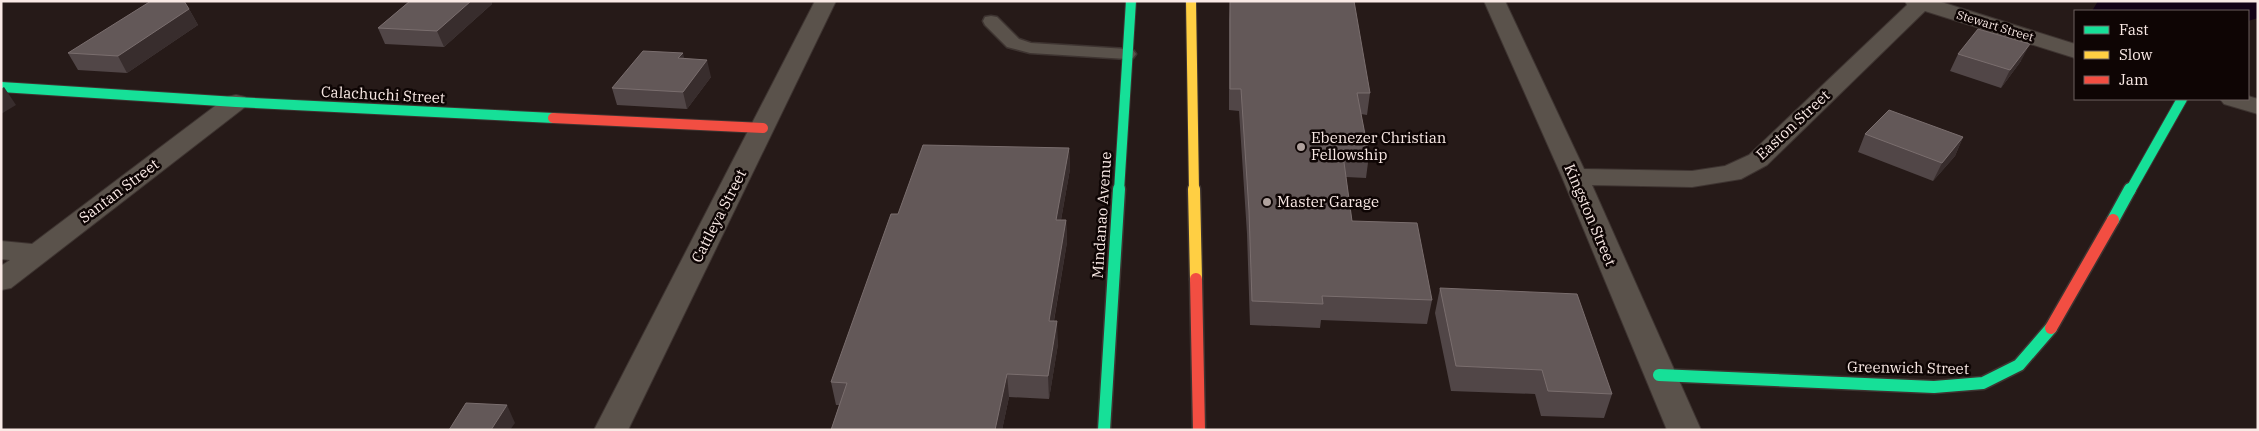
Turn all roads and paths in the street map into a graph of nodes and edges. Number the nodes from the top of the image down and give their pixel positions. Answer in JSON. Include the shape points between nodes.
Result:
{"nodes":[{"id":1,"x":824,"y":1,"type":"edge"},
{"id":2,"x":1131,"y":1,"type":"edge"},
{"id":3,"x":1191,"y":1,"type":"edge"},
{"id":4,"x":1494,"y":1,"type":"edge"},
{"id":5,"x":1918,"y":2,"type":"edge"},
{"id":6,"x":991,"y":21,"type":"dead end"},
{"id":7,"x":2074,"y":50,"type":"edge"},
{"id":8,"x":1127,"y":54,"type":"junction"},
{"id":9,"x":1,"y":87,"type":"edge"},
{"id":10,"x":2181,"y":100,"type":"edge"},
{"id":11,"x":2235,"y":100,"type":"edge"},
{"id":12,"x":236,"y":102,"type":"junction"},
{"id":13,"x":2258,"y":107,"type":"edge"},
{"id":14,"x":763,"y":128,"type":"junction"},
{"id":15,"x":1575,"y":177,"type":"junction"},
{"id":16,"x":1,"y":250,"type":"edge"},
{"id":17,"x":37,"y":253,"type":"junction"},
{"id":18,"x":1,"y":281,"type":"edge"},
{"id":19,"x":1659,"y":375,"type":"junction"},
{"id":20,"x":611,"y":430,"type":"edge"},
{"id":21,"x":1104,"y":430,"type":"edge"},
{"id":22,"x":1199,"y":430,"type":"edge"},
{"id":23,"x":1684,"y":430,"type":"edge"}],
"edges":[{"from":1,"to":14,"type":"street","name":"Cattleya Street"},
{"from":2,"to":8,"type":"street","name":"Mindanao Avenue"},
{"from":3,"to":22,"type":"street"},
{"from":4,"to":15,"type":"street","name":"Kingston Street"},
{"from":5,"to":7,"type":"street","name":"Stewart Street"},
{"from":5,"to":15,"type":"street","name":"Easton Street","via":[[1758,160],[1732,173],[1692,179]]},
{"from":6,"to":8,"type":"lane","via":[[1013,42],[1030,48]]},
{"from":8,"to":21,"type":"street","name":"Mindanao Avenue"},
{"from":9,"to":12,"type":"street","name":"Calachuchi Street"},
{"from":10,"to":19,"type":"street","name":"Greenwich Street","via":[[2048,333],[2018,365],[1983,383],[1934,386]]},
{"from":11,"to":13,"type":"street"},
{"from":12,"to":14,"type":"street","name":"Calachuchi Street"},
{"from":12,"to":17,"type":"street","name":"Santan Street"},
{"from":14,"to":20,"type":"street","name":"Cattleya Street"},
{"from":15,"to":19,"type":"street","name":"Kingston Street"},
{"from":16,"to":17,"type":"street"},
{"from":17,"to":18,"type":"street","name":"Santan Street"},
{"from":19,"to":23,"type":"street","name":"Kingston Street"}]}
